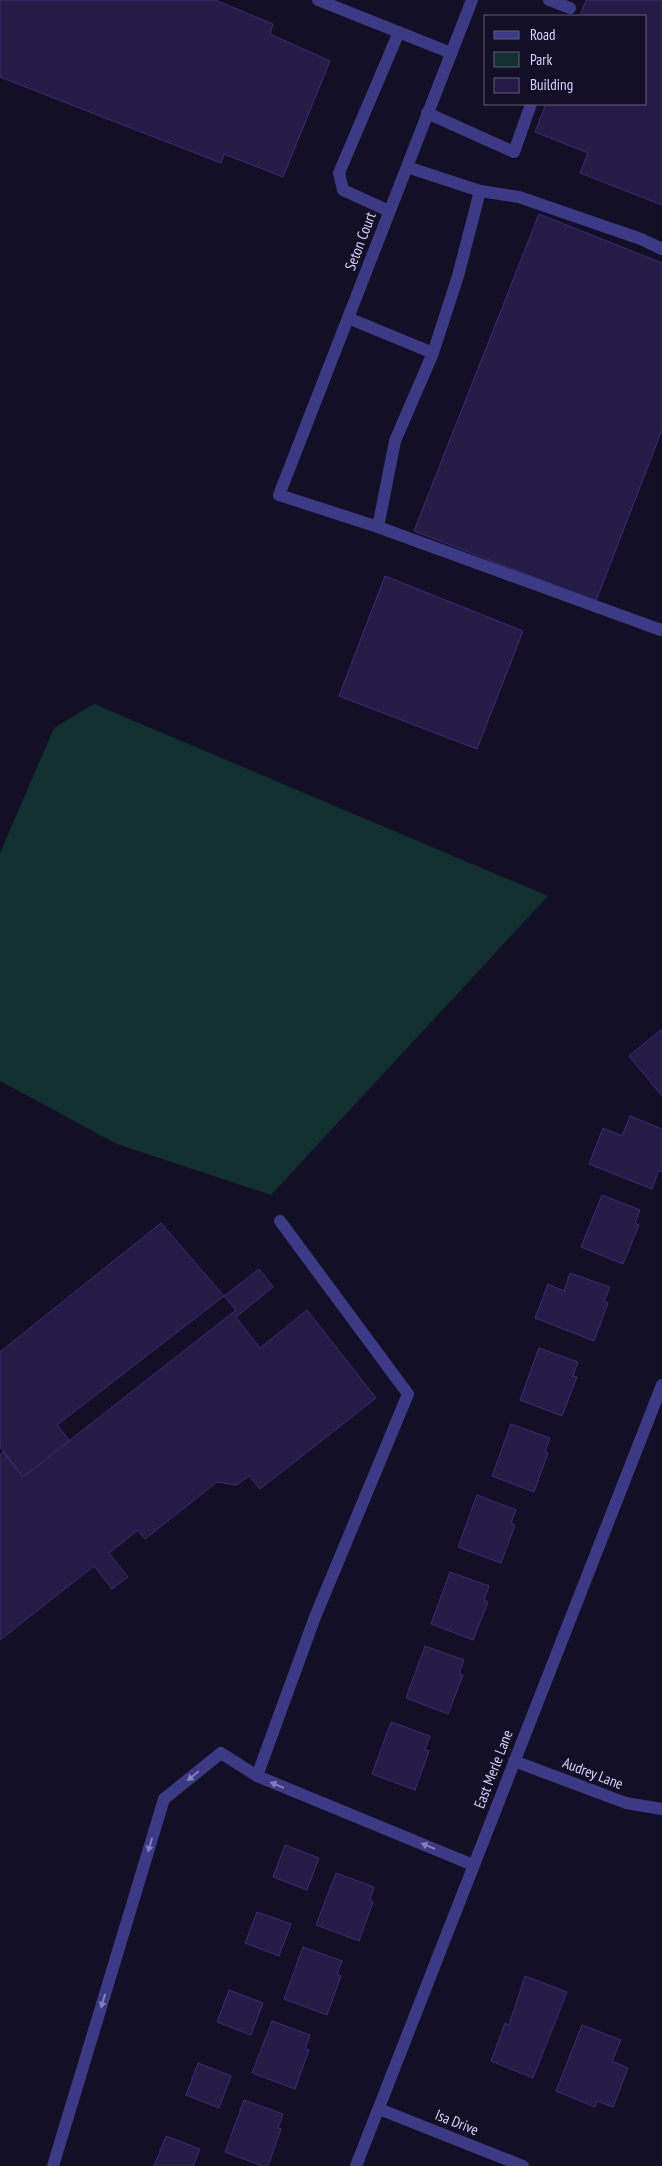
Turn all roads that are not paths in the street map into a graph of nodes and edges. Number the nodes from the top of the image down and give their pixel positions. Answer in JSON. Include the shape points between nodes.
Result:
{"nodes":[{"id":1,"x":318,"y":0,"type":"edge"},
{"id":2,"x":472,"y":0,"type":"edge"},
{"id":3,"x":549,"y":0,"type":"edge"},
{"id":4,"x":570,"y":8,"type":"edge"},
{"id":5,"x":399,"y":32,"type":"junction"},
{"id":6,"x":451,"y":53,"type":"junction"},
{"id":7,"x":532,"y":105,"type":"edge"},
{"id":8,"x":428,"y":113,"type":"junction"},
{"id":9,"x":407,"y":167,"type":"junction"},
{"id":10,"x":480,"y":191,"type":"junction"},
{"id":11,"x":389,"y":211,"type":"junction"},
{"id":12,"x":662,"y":249,"type":"edge"},
{"id":13,"x":348,"y":318,"type":"junction"},
{"id":14,"x":433,"y":353,"type":"junction"},
{"id":15,"x":378,"y":527,"type":"junction"},
{"id":16,"x":662,"y":628,"type":"edge"},
{"id":17,"x":280,"y":1220,"type":"dead end"},
{"id":18,"x":662,"y":1385,"type":"edge"},
{"id":19,"x":514,"y":1761,"type":"junction"},
{"id":20,"x":257,"y":1776,"type":"junction"},
{"id":21,"x":662,"y":1809,"type":"edge"},
{"id":22,"x":473,"y":1865,"type":"junction"},
{"id":23,"x":379,"y":2109,"type":"junction"},
{"id":24,"x":53,"y":2166,"type":"edge"},
{"id":25,"x":356,"y":2166,"type":"edge"},
{"id":26,"x":523,"y":2166,"type":"edge"}],
"edges":[{"from":1,"to":5,"type":"street"},
{"from":2,"to":6,"type":"street","name":"Seton Court"},
{"from":3,"to":4,"type":"street"},
{"from":5,"to":6,"type":"street"},
{"from":5,"to":11,"type":"street","via":[[339,173],[343,190]]},
{"from":6,"to":8,"type":"street","name":"Seton Court"},
{"from":7,"to":8,"type":"street","via":[[514,152]]},
{"from":8,"to":9,"type":"street","name":"Seton Court"},
{"from":9,"to":10,"type":"street"},
{"from":9,"to":11,"type":"street","name":"Seton Court"},
{"from":10,"to":12,"type":"street","via":[[519,196]]},
{"from":10,"to":14,"type":"street","via":[[458,276]]},
{"from":11,"to":13,"type":"street","name":"Seton Court"},
{"from":13,"to":14,"type":"street"},
{"from":13,"to":15,"type":"street","name":"Seton Court","via":[[280,495]]},
{"from":14,"to":15,"type":"street","via":[[395,441]]},
{"from":15,"to":16,"type":"street"},
{"from":17,"to":20,"type":"street","via":[[408,1394],[314,1617]]},
{"from":18,"to":19,"type":"street","name":"East Merle Lane"},
{"from":19,"to":21,"type":"street","name":"Audrey Lane","via":[[626,1803]]},
{"from":19,"to":22,"type":"street","name":"East Merle Lane"},
{"from":22,"to":20,"type":"street","one_way":true},
{"from":20,"to":24,"type":"street","one_way":true,"via":[[221,1753],[164,1798]]},
{"from":22,"to":23,"type":"street","name":"East Merle Lane"},
{"from":23,"to":25,"type":"street","name":"East Merle Lane"},
{"from":23,"to":26,"type":"street","name":"Isa Drive"}]}
